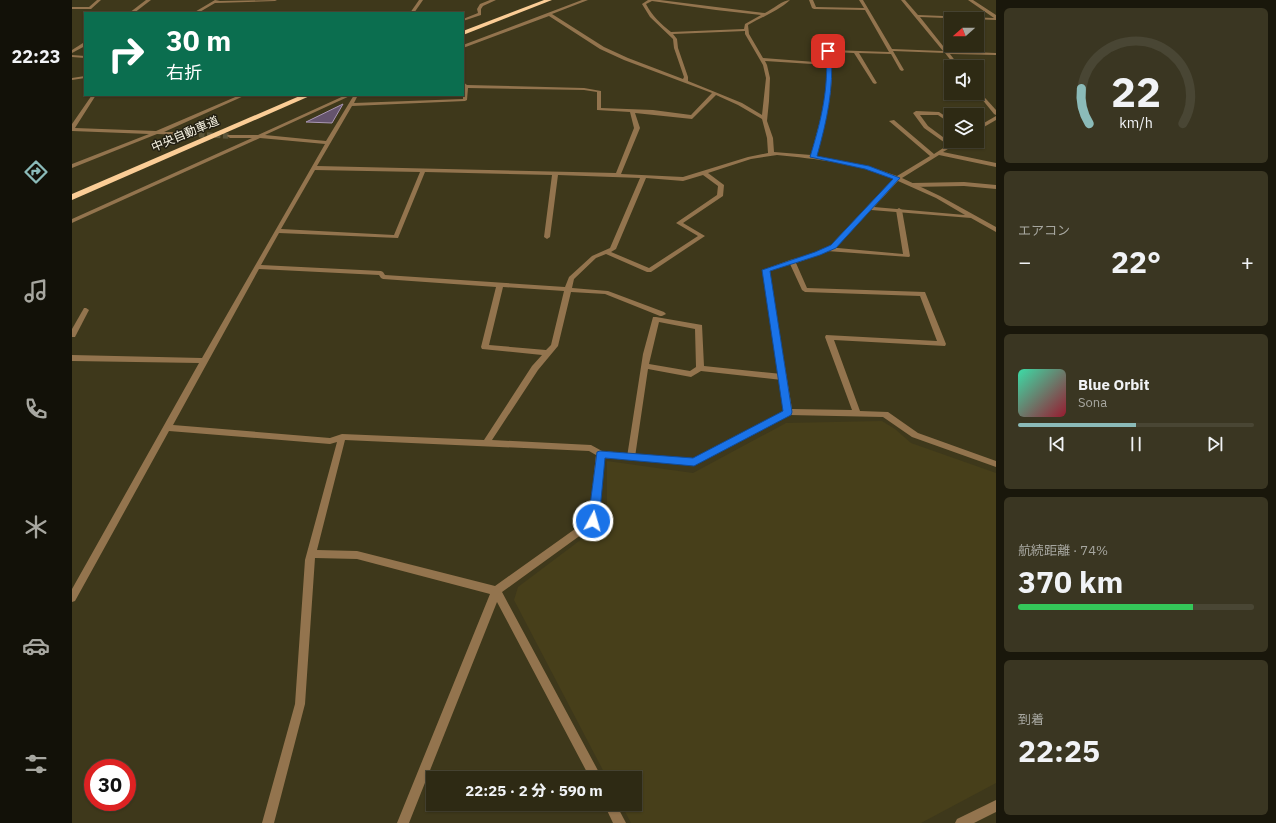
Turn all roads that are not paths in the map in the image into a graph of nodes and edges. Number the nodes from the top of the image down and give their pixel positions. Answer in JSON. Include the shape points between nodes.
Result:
{"nodes":[{"id":1,"x":99,"y":0,"type":"edge"},
{"id":2,"x":149,"y":0,"type":"edge"},
{"id":3,"x":275,"y":0,"type":"edge"},
{"id":4,"x":422,"y":0,"type":"edge"},
{"id":5,"x":494,"y":0,"type":"edge"},
{"id":6,"x":533,"y":0,"type":"edge"},
{"id":7,"x":550,"y":0,"type":"edge"},
{"id":8,"x":586,"y":0,"type":"edge"},
{"id":9,"x":652,"y":0,"type":"edge"},
{"id":10,"x":788,"y":0,"type":"edge"},
{"id":11,"x":811,"y":0,"type":"edge"},
{"id":12,"x":861,"y":0,"type":"edge"},
{"id":13,"x":903,"y":0,"type":"edge"},
{"id":14,"x":970,"y":0,"type":"edge"},
{"id":15,"x":216,"y":1,"type":"edge"},
{"id":16,"x":72,"y":8,"type":"edge"},
{"id":17,"x":866,"y":9,"type":"junction"},
{"id":18,"x":132,"y":12,"type":"edge"},
{"id":19,"x":197,"y":12,"type":"edge"},
{"id":20,"x":413,"y":12,"type":"edge"},
{"id":21,"x":550,"y":14,"type":"junction"},
{"id":22,"x":765,"y":14,"type":"junction"},
{"id":23,"x":917,"y":16,"type":"junction"},
{"id":24,"x":996,"y":18,"type":"edge"},
{"id":25,"x":464,"y":20,"type":"edge"},
{"id":26,"x":464,"y":26,"type":"edge"},
{"id":27,"x":746,"y":30,"type":"junction"},
{"id":28,"x":464,"y":33,"type":"edge"},
{"id":29,"x":670,"y":33,"type":"junction"},
{"id":30,"x":825,"y":39,"type":"dead end"},
{"id":31,"x":84,"y":45,"type":"edge"},
{"id":32,"x":464,"y":47,"type":"edge"},
{"id":33,"x":944,"y":50,"type":"edge"},
{"id":34,"x":828,"y":51,"type":"junction"},
{"id":35,"x":72,"y":52,"type":"edge"},
{"id":36,"x":856,"y":52,"type":"junction"},
{"id":37,"x":891,"y":52,"type":"junction"},
{"id":38,"x":944,"y":52,"type":"edge"},
{"id":39,"x":946,"y":52,"type":"joint"},
{"id":40,"x":996,"y":54,"type":"edge"},
{"id":41,"x":72,"y":56,"type":"edge"},
{"id":42,"x":84,"y":57,"type":"edge"},
{"id":43,"x":761,"y":59,"type":"junction"},
{"id":44,"x":952,"y":60,"type":"edge"},
{"id":45,"x":829,"y":64,"type":"junction"},
{"id":46,"x":902,"y":70,"type":"dead end"},
{"id":47,"x":84,"y":77,"type":"edge"},
{"id":48,"x":72,"y":80,"type":"edge"},
{"id":49,"x":685,"y":82,"type":"junction"},
{"id":50,"x":875,"y":83,"type":"dead end"},
{"id":51,"x":464,"y":84,"type":"edge"},
{"id":52,"x":715,"y":93,"type":"junction"},
{"id":53,"x":93,"y":96,"type":"edge"},
{"id":54,"x":242,"y":96,"type":"edge"},
{"id":55,"x":288,"y":96,"type":"edge"},
{"id":56,"x":306,"y":96,"type":"edge"},
{"id":57,"x":348,"y":96,"type":"edge"},
{"id":58,"x":355,"y":96,"type":"edge"},
{"id":59,"x":984,"y":98,"type":"edge"},
{"id":60,"x":350,"y":105,"type":"junction"},
{"id":61,"x":632,"y":111,"type":"junction"},
{"id":62,"x":996,"y":113,"type":"edge"},
{"id":63,"x":944,"y":117,"type":"edge"},
{"id":64,"x":764,"y":118,"type":"junction"},
{"id":65,"x":996,"y":118,"type":"edge"},
{"id":66,"x":892,"y":121,"type":"dead end"},
{"id":67,"x":984,"y":125,"type":"edge"},
{"id":68,"x":72,"y":128,"type":"edge"},
{"id":69,"x":208,"y":129,"type":"dead end"},
{"id":70,"x":156,"y":133,"type":"junction"},
{"id":71,"x":183,"y":134,"type":"tunnel mouth"},
{"id":72,"x":194,"y":135,"type":"tunnel mouth"},
{"id":73,"x":230,"y":136,"type":"tunnel mouth"},
{"id":74,"x":257,"y":136,"type":"junction"},
{"id":75,"x":944,"y":140,"type":"edge"},
{"id":76,"x":328,"y":143,"type":"junction"},
{"id":77,"x":173,"y":144,"type":"dead end"},
{"id":78,"x":946,"y":148,"type":"edge"},
{"id":79,"x":771,"y":154,"type":"junction"},
{"id":80,"x":936,"y":155,"type":"junction"},
{"id":81,"x":813,"y":157,"type":"junction"},
{"id":82,"x":996,"y":165,"type":"edge"},
{"id":83,"x":72,"y":166,"type":"edge"},
{"id":84,"x":313,"y":168,"type":"junction"},
{"id":85,"x":423,"y":171,"type":"junction"},
{"id":86,"x":703,"y":172,"type":"junction"},
{"id":87,"x":555,"y":174,"type":"junction"},
{"id":88,"x":618,"y":175,"type":"junction"},
{"id":89,"x":644,"y":176,"type":"junction"},
{"id":90,"x":897,"y":178,"type":"junction"},
{"id":91,"x":912,"y":185,"type":"junction"},
{"id":92,"x":996,"y":187,"type":"edge"},
{"id":93,"x":72,"y":197,"type":"edge"},
{"id":94,"x":869,"y":208,"type":"junction"},
{"id":95,"x":899,"y":210,"type":"junction"},
{"id":96,"x":974,"y":217,"type":"junction"},
{"id":97,"x":72,"y":221,"type":"edge"},
{"id":98,"x":996,"y":230,"type":"edge"},
{"id":99,"x":277,"y":231,"type":"junction"},
{"id":100,"x":547,"y":237,"type":"dead end"},
{"id":101,"x":827,"y":250,"type":"junction"},
{"id":102,"x":606,"y":252,"type":"junction"},
{"id":103,"x":792,"y":262,"type":"junction"},
{"id":104,"x":257,"y":267,"type":"junction"},
{"id":105,"x":500,"y":285,"type":"junction"},
{"id":106,"x":568,"y":290,"type":"junction"},
{"id":107,"x":86,"y":310,"type":"dead end"},
{"id":108,"x":662,"y":314,"type":"dead end"},
{"id":109,"x":72,"y":335,"type":"edge"},
{"id":110,"x":548,"y":353,"type":"junction"},
{"id":111,"x":72,"y":358,"type":"edge"},
{"id":112,"x":205,"y":361,"type":"junction"},
{"id":113,"x":645,"y":366,"type":"junction"},
{"id":114,"x":700,"y":368,"type":"junction"},
{"id":115,"x":782,"y":377,"type":"junction"},
{"id":116,"x":788,"y":412,"type":"junction"},
{"id":117,"x":857,"y":413,"type":"junction"},
{"id":118,"x":167,"y":428,"type":"junction"},
{"id":119,"x":342,"y":437,"type":"junction"},
{"id":120,"x":486,"y":443,"type":"junction"},
{"id":121,"x":600,"y":454,"type":"junction"},
{"id":122,"x":631,"y":457,"type":"junction"},
{"id":123,"x":996,"y":464,"type":"edge"},
{"id":124,"x":312,"y":554,"type":"junction"},
{"id":125,"x":496,"y":591,"type":"junction"},
{"id":126,"x":72,"y":598,"type":"edge"},
{"id":127,"x":592,"y":771,"type":"edge"},
{"id":128,"x":996,"y":806,"type":"edge"},
{"id":129,"x":614,"y":811,"type":"edge"},
{"id":130,"x":268,"y":823,"type":"edge"},
{"id":131,"x":403,"y":823,"type":"edge"},
{"id":132,"x":620,"y":823,"type":"edge"},
{"id":133,"x":961,"y":823,"type":"edge"}],
"edges":[{"from":1,"to":16,"type":"street","via":[[90,8]]},
{"from":2,"to":18,"type":"street"},
{"from":3,"to":15,"type":"street"},
{"from":4,"to":20,"type":"street"},
{"from":5,"to":25,"type":"street","via":[[481,5],[480,14]]},
{"from":6,"to":26,"type":"highway"},
{"from":7,"to":28,"type":"highway"},
{"from":8,"to":21,"type":"street"},
{"from":9,"to":22,"type":"street"},
{"from":9,"to":29,"type":"street","via":[[644,4],[646,8]]},
{"from":10,"to":22,"type":"street"},
{"from":11,"to":17,"type":"street","via":[[814,8]]},
{"from":12,"to":17,"type":"street"},
{"from":13,"to":23,"type":"street"},
{"from":14,"to":24,"type":"street"},
{"from":15,"to":19,"type":"street"},
{"from":17,"to":37,"type":"street"},
{"from":21,"to":32,"type":"street"},
{"from":21,"to":49,"type":"street","via":[[602,48]]},
{"from":22,"to":27,"type":"street","via":[[746,25]]},
{"from":23,"to":24,"type":"street"},
{"from":23,"to":33,"type":"street"},
{"from":27,"to":29,"type":"street"},
{"from":27,"to":43,"type":"street"},
{"from":29,"to":49,"type":"street","via":[[675,39],[686,77]]},
{"from":30,"to":34,"type":"street"},
{"from":31,"to":35,"type":"street"},
{"from":34,"to":36,"type":"street"},
{"from":34,"to":45,"type":"street"},
{"from":36,"to":37,"type":"street"},
{"from":36,"to":50,"type":"street"},
{"from":37,"to":38,"type":"street"},
{"from":37,"to":46,"type":"street"},
{"from":39,"to":40,"type":"street"},
{"from":39,"to":44,"type":"street"},
{"from":41,"to":42,"type":"street"},
{"from":43,"to":45,"type":"street"},
{"from":43,"to":64,"type":"street","via":[[768,78]]},
{"from":45,"to":81,"type":"street","via":[[825,118]]},
{"from":47,"to":48,"type":"street"},
{"from":49,"to":52,"type":"street"},
{"from":51,"to":60,"type":"street","via":[[464,100]]},
{"from":51,"to":61,"type":"street","via":[[599,91],[599,109]]},
{"from":52,"to":61,"type":"street","via":[[692,117]]},
{"from":52,"to":64,"type":"street"},
{"from":53,"to":68,"type":"street"},
{"from":54,"to":70,"type":"street"},
{"from":55,"to":69,"type":"highway","name":"中央自動車道"},
{"from":56,"to":93,"type":"highway","name":"中央自動車道"},
{"from":57,"to":74,"type":"street"},
{"from":58,"to":60,"type":"street"},
{"from":59,"to":62,"type":"street"},
{"from":60,"to":76,"type":"street"},
{"from":61,"to":88,"type":"street","via":[[637,128]]},
{"from":63,"to":75,"type":"street","via":[[939,114],[916,113],[926,127]]},
{"from":64,"to":79,"type":"street","via":[[770,138]]},
{"from":65,"to":67,"type":"street"},
{"from":66,"to":80,"type":"street"},
{"from":68,"to":70,"type":"street"},
{"from":70,"to":71,"type":"street"},
{"from":70,"to":83,"type":"street"},
{"from":72,"to":77,"type":"highway","name":"中央自動車道"},
{"from":73,"to":74,"type":"street"},
{"from":74,"to":76,"type":"street"},
{"from":74,"to":97,"type":"street"},
{"from":76,"to":84,"type":"street"},
{"from":78,"to":80,"type":"street"},
{"from":79,"to":81,"type":"street"},
{"from":79,"to":86,"type":"street"},
{"from":80,"to":82,"type":"street"},
{"from":80,"to":90,"type":"street"},
{"from":81,"to":90,"type":"street","via":[[866,167]]},
{"from":84,"to":85,"type":"street"},
{"from":84,"to":99,"type":"street"},
{"from":85,"to":87,"type":"street"},
{"from":85,"to":99,"type":"street","via":[[396,237]]},
{"from":86,"to":89,"type":"street","via":[[684,179]]},
{"from":86,"to":102,"type":"street","via":[[722,185],[720,196],[679,223],[702,236],[649,271]]},
{"from":87,"to":88,"type":"street"},
{"from":87,"to":100,"type":"street"},
{"from":88,"to":89,"type":"street"},
{"from":89,"to":102,"type":"street","via":[[613,249]]},
{"from":90,"to":91,"type":"street"},
{"from":90,"to":94,"type":"street"},
{"from":91,"to":92,"type":"street","via":[[964,184]]},
{"from":91,"to":96,"type":"street"},
{"from":94,"to":95,"type":"street"},
{"from":94,"to":101,"type":"street"},
{"from":95,"to":96,"type":"street"},
{"from":95,"to":101,"type":"street","via":[[907,256]]},
{"from":96,"to":98,"type":"street"},
{"from":99,"to":104,"type":"street"},
{"from":101,"to":103,"type":"street"},
{"from":102,"to":106,"type":"street","via":[[594,257],[571,278]]},
{"from":103,"to":115,"type":"street","via":[[766,270]]},
{"from":103,"to":117,"type":"street","via":[[805,290],[923,294],[942,344],[829,337]]},
{"from":104,"to":105,"type":"street","via":[[381,273],[383,277]]},
{"from":104,"to":112,"type":"street"},
{"from":105,"to":106,"type":"street"},
{"from":105,"to":110,"type":"street","via":[[486,347]]},
{"from":106,"to":108,"type":"street","via":[[606,292]]},
{"from":106,"to":110,"type":"street","via":[[554,346]]},
{"from":107,"to":109,"type":"street"},
{"from":110,"to":120,"type":"street","via":[[535,368]]},
{"from":111,"to":112,"type":"street"},
{"from":112,"to":118,"type":"street"},
{"from":113,"to":114,"type":"street","via":[[691,374]]},
{"from":113,"to":114,"type":"street","via":[[656,319],[699,327]]},
{"from":113,"to":122,"type":"street"},
{"from":114,"to":115,"type":"street"},
{"from":115,"to":116,"type":"street"},
{"from":116,"to":117,"type":"street"},
{"from":116,"to":122,"type":"street","via":[[694,462]]},
{"from":117,"to":123,"type":"street","via":[[885,414],[915,435]]},
{"from":118,"to":119,"type":"street","via":[[330,441]]},
{"from":118,"to":126,"type":"street"},
{"from":119,"to":120,"type":"street"},
{"from":119,"to":124,"type":"street"},
{"from":120,"to":121,"type":"street","via":[[591,448]]},
{"from":121,"to":122,"type":"street"},
{"from":121,"to":125,"type":"street","via":[[593,521]]},
{"from":124,"to":125,"type":"street","via":[[357,555]]},
{"from":124,"to":130,"type":"street","via":[[300,704]]},
{"from":125,"to":127,"type":"street"},
{"from":125,"to":131,"type":"street"},
{"from":128,"to":133,"type":"street"},
{"from":129,"to":132,"type":"street"}]}
